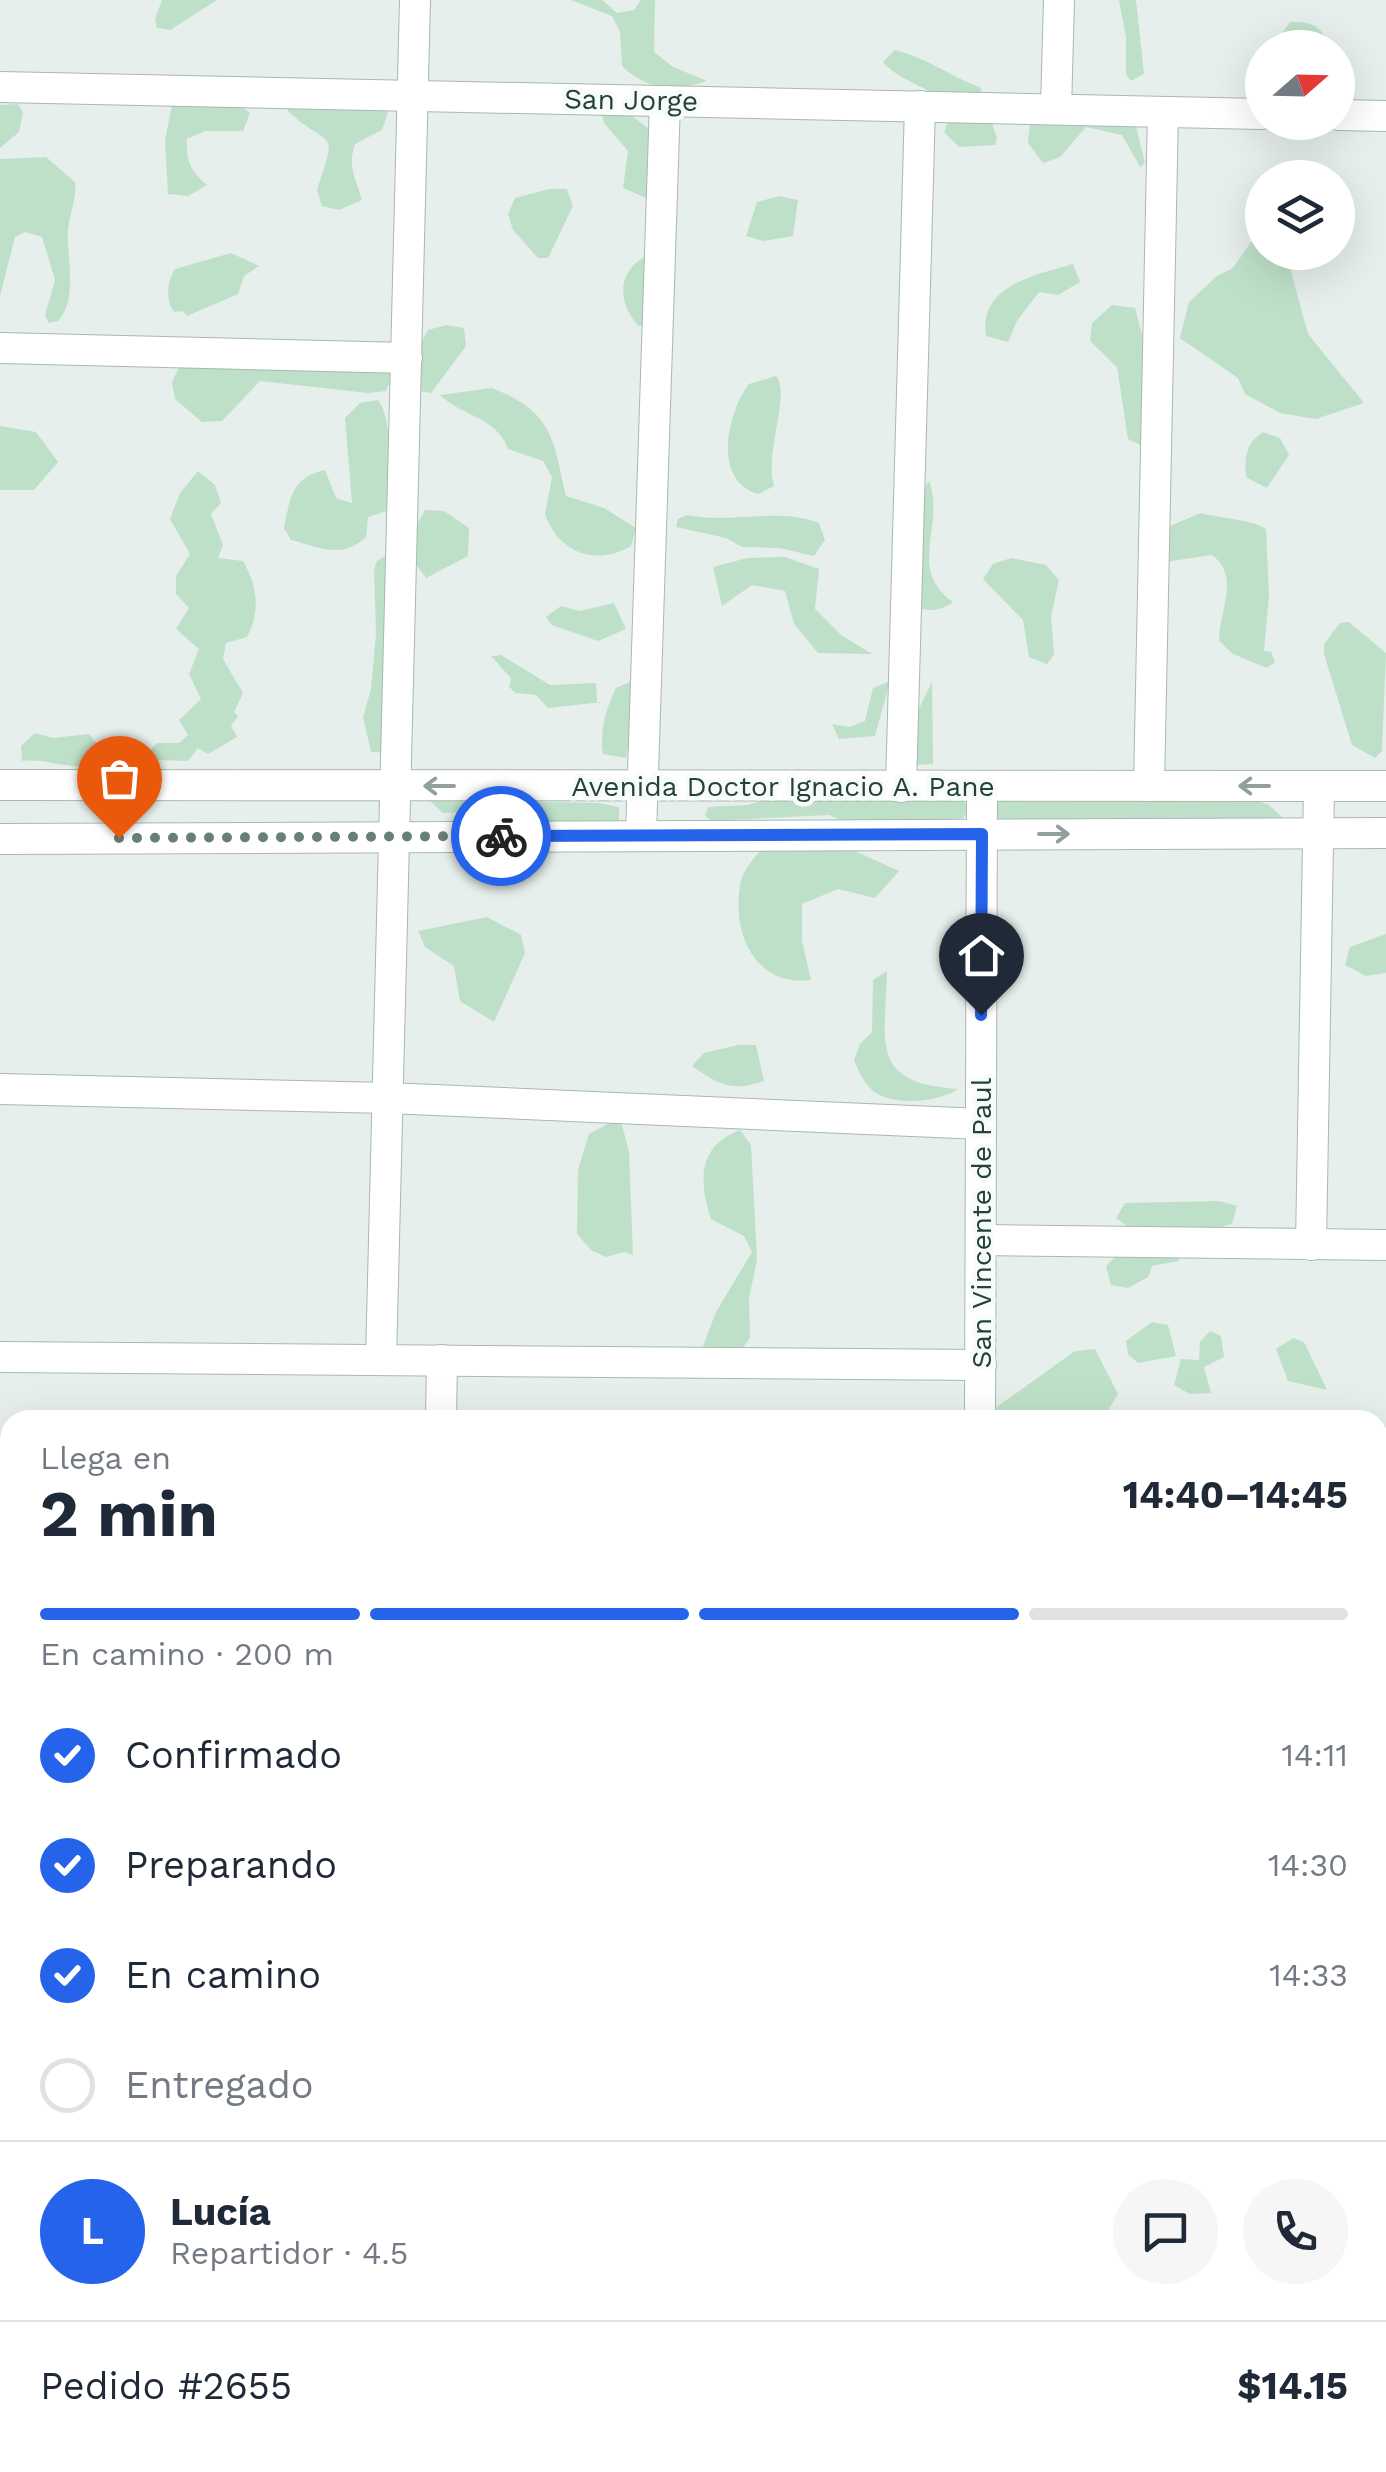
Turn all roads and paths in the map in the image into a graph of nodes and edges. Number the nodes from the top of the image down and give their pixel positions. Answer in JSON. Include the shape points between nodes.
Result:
{"nodes":[{"id":1,"x":415,"y":0,"type":"edge"},
{"id":2,"x":1058,"y":0,"type":"edge"},
{"id":3,"x":0,"y":87,"type":"edge"},
{"id":4,"x":412,"y":96,"type":"junction"},
{"id":5,"x":665,"y":101,"type":"junction"},
{"id":6,"x":920,"y":106,"type":"junction"},
{"id":7,"x":1056,"y":110,"type":"junction"},
{"id":8,"x":1163,"y":112,"type":"junction"},
{"id":9,"x":1245,"y":114,"type":"edge"},
{"id":10,"x":1355,"y":116,"type":"edge"},
{"id":11,"x":1386,"y":116,"type":"edge"},
{"id":12,"x":0,"y":348,"type":"edge"},
{"id":13,"x":407,"y":358,"type":"junction"},
{"id":14,"x":0,"y":784,"type":"edge"},
{"id":15,"x":398,"y":786,"type":"junction"},
{"id":16,"x":642,"y":786,"type":"junction"},
{"id":17,"x":901,"y":786,"type":"junction"},
{"id":18,"x":982,"y":786,"type":"junction"},
{"id":19,"x":1149,"y":786,"type":"junction"},
{"id":20,"x":1320,"y":786,"type":"junction"},
{"id":21,"x":1386,"y":786,"type":"edge"},
{"id":22,"x":1318,"y":833,"type":"junction"},
{"id":23,"x":1386,"y":833,"type":"edge"},
{"id":24,"x":641,"y":834,"type":"junction"},
{"id":25,"x":982,"y":834,"type":"junction"},
{"id":26,"x":396,"y":837,"type":"junction"},
{"id":27,"x":0,"y":839,"type":"edge"},
{"id":28,"x":0,"y":1089,"type":"edge"},
{"id":29,"x":388,"y":1098,"type":"junction"},
{"id":30,"x":981,"y":1124,"type":"junction"},
{"id":31,"x":981,"y":1240,"type":"junction"},
{"id":32,"x":1311,"y":1245,"type":"junction"},
{"id":33,"x":1386,"y":1245,"type":"edge"},
{"id":34,"x":0,"y":1356,"type":"edge"},
{"id":35,"x":381,"y":1360,"type":"junction"},
{"id":36,"x":442,"y":1360,"type":"junction"},
{"id":37,"x":980,"y":1364,"type":"junction"},
{"id":38,"x":441,"y":1410,"type":"edge"},
{"id":39,"x":980,"y":1410,"type":"edge"}],
"edges":[{"from":1,"to":4,"type":"street"},
{"from":2,"to":7,"type":"street"},
{"from":3,"to":4,"type":"street","name":"San Jorge"},
{"from":4,"to":5,"type":"street","name":"San Jorge"},
{"from":4,"to":13,"type":"street"},
{"from":5,"to":6,"type":"street","name":"San Jorge"},
{"from":5,"to":16,"type":"street"},
{"from":6,"to":7,"type":"street","name":"San Jorge"},
{"from":6,"to":17,"type":"street"},
{"from":7,"to":8,"type":"street","name":"San Jorge"},
{"from":8,"to":9,"type":"street","name":"San Jorge"},
{"from":8,"to":19,"type":"street"},
{"from":10,"to":11,"type":"street"},
{"from":12,"to":13,"type":"street"},
{"from":13,"to":15,"type":"street"},
{"from":14,"to":15,"type":"street","name":"Avenida Doctor Ignacio A. Pane"},
{"from":16,"to":15,"type":"street","name":"Avenida Doctor Ignacio A. Pane","one_way":true},
{"from":15,"to":26,"type":"street"},
{"from":16,"to":17,"type":"street","name":"Avenida Doctor Ignacio A. Pane"},
{"from":16,"to":24,"type":"street"},
{"from":17,"to":18,"type":"street","name":"Avenida Doctor Ignacio A. Pane"},
{"from":18,"to":19,"type":"street","name":"Avenida Doctor Ignacio A. Pane"},
{"from":18,"to":25,"type":"street","name":"San Vincente de Paul"},
{"from":20,"to":19,"type":"street","name":"Avenida Doctor Ignacio A. Pane","one_way":true},
{"from":20,"to":21,"type":"street","name":"Avenida Doctor Ignacio A. Pane"},
{"from":20,"to":22,"type":"street"},
{"from":22,"to":23,"type":"street","name":"Avenida Doctor Ignacio A. Pane"},
{"from":25,"to":22,"type":"street","name":"Avenida Doctor Ignacio A. Pane","one_way":true},
{"from":22,"to":32,"type":"street"},
{"from":24,"to":25,"type":"street","name":"Avenida Doctor Ignacio A. Pane"},
{"from":24,"to":26,"type":"street","name":"Avenida Doctor Ignacio A. Pane"},
{"from":25,"to":30,"type":"street","name":"San Vincente de Paul"},
{"from":26,"to":27,"type":"street","name":"Avenida Doctor Ignacio A. Pane"},
{"from":26,"to":29,"type":"street"},
{"from":28,"to":29,"type":"street"},
{"from":29,"to":30,"type":"street"},
{"from":29,"to":35,"type":"street"},
{"from":30,"to":31,"type":"street","name":"San Vincente de Paul"},
{"from":31,"to":32,"type":"street"},
{"from":31,"to":37,"type":"street","name":"San Vincente de Paul"},
{"from":32,"to":33,"type":"street"},
{"from":34,"to":35,"type":"street"},
{"from":35,"to":36,"type":"street"},
{"from":36,"to":37,"type":"street"},
{"from":36,"to":38,"type":"street"},
{"from":37,"to":39,"type":"street","name":"San Vincente de Paul"}]}
